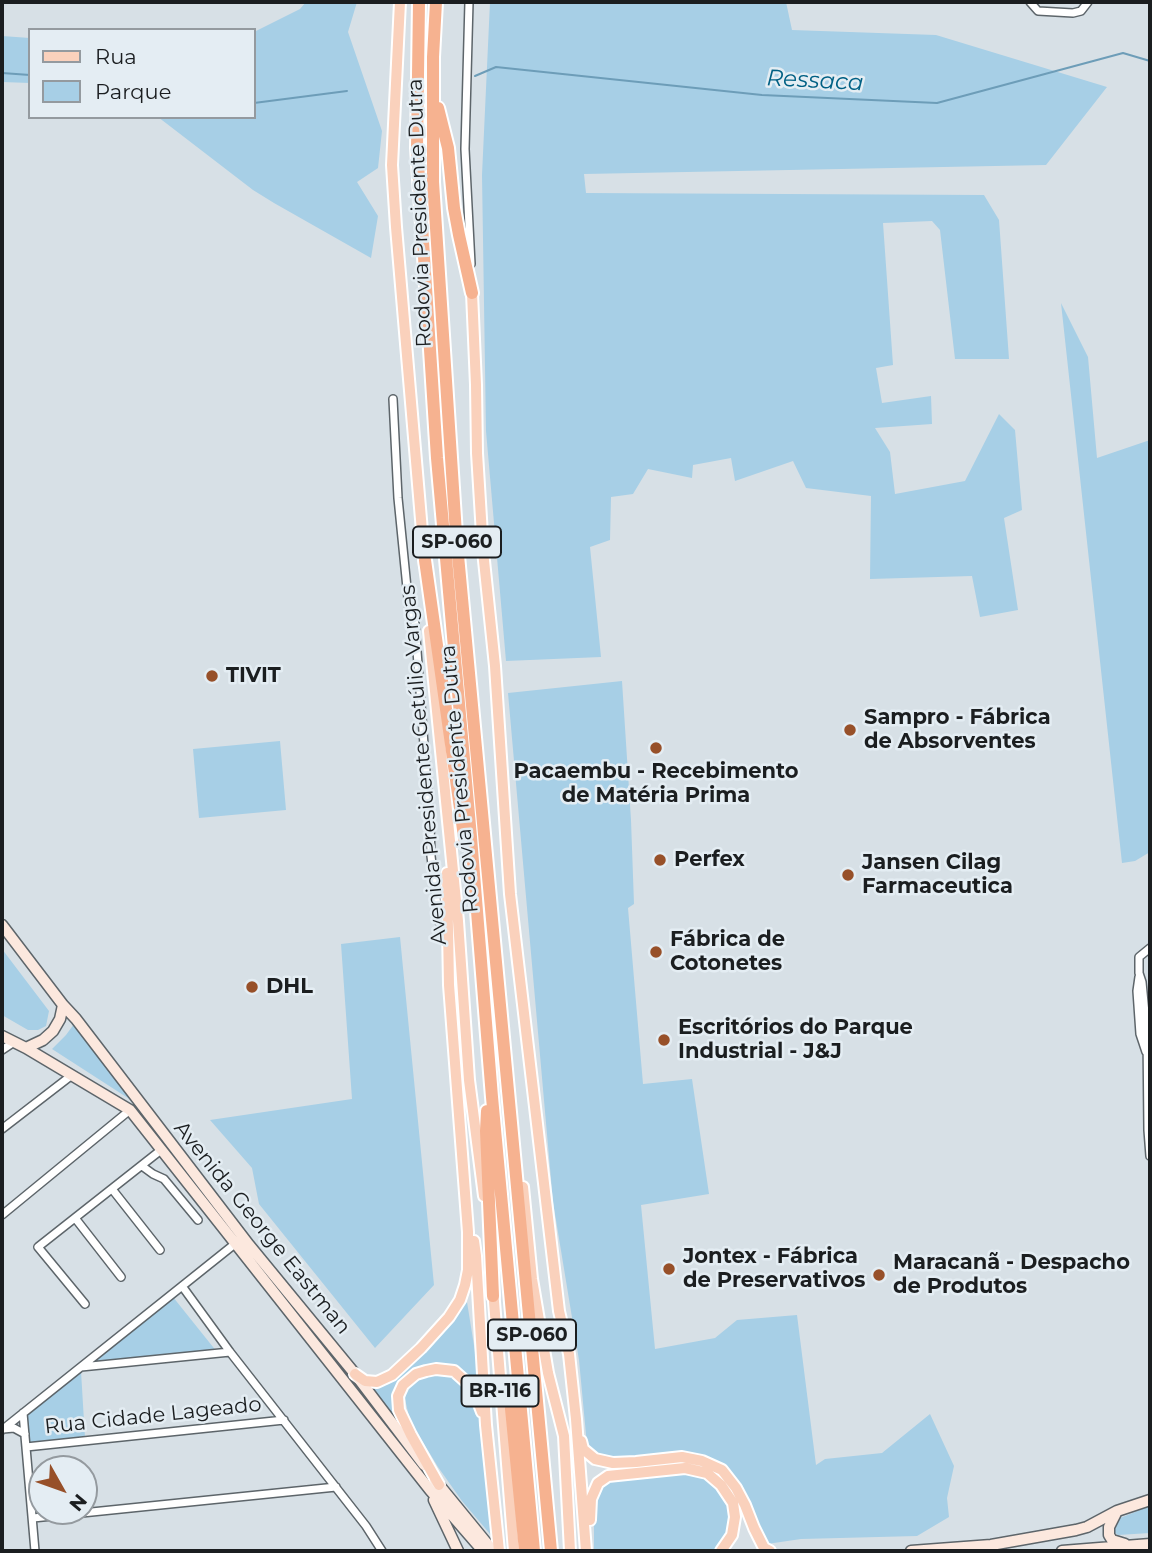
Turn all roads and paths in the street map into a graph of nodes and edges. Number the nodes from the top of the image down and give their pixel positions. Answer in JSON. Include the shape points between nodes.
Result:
{"nodes":[{"id":1,"x":400,"y":2,"type":"edge"},
{"id":2,"x":419,"y":2,"type":"edge"},
{"id":3,"x":436,"y":2,"type":"edge"},
{"id":4,"x":469,"y":2,"type":"edge"},
{"id":5,"x":1030,"y":2,"type":"edge"},
{"id":6,"x":1088,"y":2,"type":"edge"},
{"id":7,"x":433,"y":87,"type":"junction"},
{"id":8,"x":472,"y":293,"type":"junction"},
{"id":9,"x":393,"y":399,"type":"dead end"},
{"id":10,"x":425,"y":560,"type":"junction"},
{"id":11,"x":452,"y":852,"type":"junction"},
{"id":12,"x":476,"y":909,"type":"junction"},
{"id":13,"x":439,"y":922,"type":"dead end"},
{"id":14,"x":2,"y":925,"type":"edge"},
{"id":15,"x":1150,"y":948,"type":"edge"},
{"id":16,"x":63,"y":1005,"type":"junction"},
{"id":17,"x":2,"y":1036,"type":"edge"},
{"id":18,"x":14,"y":1042,"type":"junction"},
{"id":19,"x":26,"y":1048,"type":"junction"},
{"id":20,"x":2,"y":1051,"type":"edge"},
{"id":21,"x":489,"y":1065,"type":"junction"},
{"id":22,"x":72,"y":1075,"type":"junction"},
{"id":23,"x":130,"y":1110,"type":"junction"},
{"id":24,"x":512,"y":1119,"type":"junction"},
{"id":25,"x":2,"y":1129,"type":"edge"},
{"id":26,"x":1150,"y":1145,"type":"edge"},
{"id":27,"x":161,"y":1150,"type":"junction"},
{"id":28,"x":1150,"y":1156,"type":"edge"},
{"id":29,"x":142,"y":1166,"type":"junction"},
{"id":30,"x":464,"y":1187,"type":"junction"},
{"id":31,"x":112,"y":1189,"type":"junction"},
{"id":32,"x":2,"y":1215,"type":"edge"},
{"id":33,"x":75,"y":1218,"type":"junction"},
{"id":34,"x":198,"y":1220,"type":"dead end"},
{"id":35,"x":236,"y":1243,"type":"junction"},
{"id":36,"x":160,"y":1250,"type":"dead end"},
{"id":37,"x":121,"y":1277,"type":"dead end"},
{"id":38,"x":182,"y":1286,"type":"junction"},
{"id":39,"x":493,"y":1296,"type":"junction"},
{"id":40,"x":85,"y":1304,"type":"dead end"},
{"id":41,"x":230,"y":1352,"type":"junction"},
{"id":42,"x":516,"y":1363,"type":"junction"},
{"id":43,"x":79,"y":1367,"type":"junction"},
{"id":44,"x":355,"y":1374,"type":"junction"},
{"id":45,"x":23,"y":1413,"type":"junction"},
{"id":46,"x":576,"y":1419,"type":"junction"},
{"id":47,"x":284,"y":1420,"type":"junction"},
{"id":48,"x":486,"y":1425,"type":"junction"},
{"id":49,"x":2,"y":1429,"type":"edge"},
{"id":50,"x":25,"y":1434,"type":"junction"},
{"id":51,"x":26,"y":1447,"type":"junction"},
{"id":52,"x":28,"y":1467,"type":"edge"},
{"id":53,"x":337,"y":1487,"type":"junction"},
{"id":54,"x":435,"y":1487,"type":"junction"},
{"id":55,"x":1150,"y":1500,"type":"edge"},
{"id":56,"x":98,"y":1511,"type":"edge"},
{"id":57,"x":1117,"y":1511,"type":"junction"},
{"id":58,"x":34,"y":1525,"type":"edge"},
{"id":59,"x":467,"y":1526,"type":"junction"},
{"id":60,"x":1150,"y":1545,"type":"edge"},
{"id":61,"x":1128,"y":1546,"type":"junction"},
{"id":62,"x":1079,"y":1550,"type":"edge"},
{"id":63,"x":36,"y":1551,"type":"edge"},
{"id":64,"x":382,"y":1551,"type":"edge"},
{"id":65,"x":458,"y":1551,"type":"edge"},
{"id":66,"x":483,"y":1551,"type":"edge"},
{"id":67,"x":497,"y":1551,"type":"edge"},
{"id":68,"x":514,"y":1551,"type":"edge"},
{"id":69,"x":525,"y":1551,"type":"edge"},
{"id":70,"x":534,"y":1551,"type":"edge"},
{"id":71,"x":551,"y":1551,"type":"edge"},
{"id":72,"x":569,"y":1551,"type":"edge"},
{"id":73,"x":589,"y":1551,"type":"edge"},
{"id":74,"x":721,"y":1551,"type":"edge"},
{"id":75,"x":770,"y":1551,"type":"edge"},
{"id":76,"x":911,"y":1551,"type":"edge"},
{"id":77,"x":1062,"y":1551,"type":"edge"},
{"id":78,"x":1147,"y":1551,"type":"edge"}],
"edges":[{"from":1,"to":10,"type":"main road","name":"Avenida Presidente Getúlio Vargas","via":[[392,165]]},
{"from":2,"to":12,"type":"highway","name":"Rodovia Presidente Dutra","number":"SP-060","via":[[419,185]]},
{"from":3,"to":7,"type":"highway","name":"Rodovia Presidente Dutra","number":"SP-060"},
{"from":4,"to":8,"type":"street","via":[[465,149]]},
{"from":5,"to":6,"type":"street","via":[[1038,11],[1073,13]]},
{"from":7,"to":8,"type":"highway"},
{"from":7,"to":24,"type":"highway","name":"Rodovia Presidente Dutra","number":"SP-060","via":[[433,182],[456,534]]},
{"from":8,"to":46,"type":"main road","via":[[483,551],[510,894]]},
{"from":9,"to":13,"type":"street","via":[[398,498],[415,624]]},
{"from":10,"to":11,"type":"main road","name":"Avenida Presidente Getúlio Vargas"},
{"from":10,"to":12,"type":"highway"},
{"from":11,"to":30,"type":"main road","via":[[447,872],[450,985]]},
{"from":11,"to":39,"type":"main road","name":"Avenida Presidente Getúlio Vargas","number":"BR-116"},
{"from":12,"to":21,"type":"highway","name":"Rodovia Presidente Dutra","number":"SP-060"},
{"from":14,"to":16,"type":"main road","name":"Avenida George Eastman"},
{"from":15,"to":26,"type":"street","via":[[1139,957]]},
{"from":16,"to":19,"type":"main road","via":[[53,1031]]},
{"from":16,"to":44,"type":"main road","name":"Avenida George Eastman"},
{"from":17,"to":18,"type":"main road","name":"Avenida George Eastman"},
{"from":18,"to":19,"type":"main road","name":"Avenida George Eastman"},
{"from":18,"to":20,"type":"street"},
{"from":19,"to":22,"type":"main road","name":"Avenida George Eastman"},
{"from":21,"to":39,"type":"highway","via":[[486,1131]]},
{"from":21,"to":42,"type":"highway","name":"Rodovia Presidente Dutra","number":"SP-060"},
{"from":22,"to":23,"type":"main road","name":"Avenida George Eastman"},
{"from":22,"to":25,"type":"street"},
{"from":23,"to":27,"type":"main road","name":"Avenida George Eastman"},
{"from":23,"to":32,"type":"street"},
{"from":24,"to":71,"type":"highway","name":"Rodovia Presidente Dutra","number":"SP-060"},
{"from":24,"to":72,"type":"main road","number":"BR-116","via":[[532,1279],[564,1436]]},
{"from":26,"to":28,"type":"street"},
{"from":27,"to":29,"type":"street"},
{"from":27,"to":35,"type":"main road","name":"Avenida George Eastman"},
{"from":29,"to":31,"type":"street"},
{"from":29,"to":34,"type":"street","via":[[164,1179]]},
{"from":30,"to":44,"type":"main road","via":[[468,1270],[460,1300],[392,1375],[377,1382]]},
{"from":30,"to":48,"type":"main road","via":[[476,1256]]},
{"from":31,"to":33,"type":"street"},
{"from":31,"to":36,"type":"street"},
{"from":33,"to":37,"type":"street"},
{"from":33,"to":40,"type":"street","via":[[38,1247]]},
{"from":35,"to":38,"type":"street"},
{"from":35,"to":54,"type":"main road","name":"Avenida George Eastman"},
{"from":38,"to":41,"type":"street"},
{"from":38,"to":43,"type":"street"},
{"from":39,"to":68,"type":"main road","number":"BR-116"},
{"from":41,"to":43,"type":"street"},
{"from":41,"to":47,"type":"street"},
{"from":42,"to":69,"type":"highway","via":[[511,1409]]},
{"from":42,"to":70,"type":"highway","name":"Rodovia Presidente Dutra","number":"SP-060"},
{"from":43,"to":45,"type":"street"},
{"from":44,"to":54,"type":"main road","name":"Avenida George Eastman"},
{"from":45,"to":49,"type":"street"},
{"from":45,"to":50,"type":"street"},
{"from":46,"to":73,"type":"main road"},
{"from":46,"to":75,"type":"main road","via":[[583,1449],[595,1460],[613,1463],[682,1457],[722,1470],[736,1488],[764,1548]]},
{"from":47,"to":51,"type":"street","name":"Rua Cidade Lageado"},
{"from":47,"to":53,"type":"street"},
{"from":48,"to":54,"type":"main road","via":[[473,1388],[454,1371],[426,1371],[403,1385],[398,1396],[400,1410]]},
{"from":48,"to":67,"type":"main road"},
{"from":49,"to":50,"type":"street"},
{"from":50,"to":51,"type":"street"},
{"from":51,"to":52,"type":"street"},
{"from":53,"to":56,"type":"street"},
{"from":53,"to":64,"type":"street"},
{"from":54,"to":59,"type":"main road","name":"Avenida George Eastman"},
{"from":54,"to":65,"type":"main road"},
{"from":55,"to":57,"type":"main road"},
{"from":57,"to":61,"type":"main road","via":[[1109,1535]]},
{"from":57,"to":76,"type":"main road","via":[[1076,1530],[991,1545]]},
{"from":58,"to":63,"type":"street"},
{"from":59,"to":66,"type":"main road","name":"Avenida George Eastman"},
{"from":59,"to":67,"type":"main road","name":"Avenida George Eastman"},
{"from":60,"to":61,"type":"main road"},
{"from":60,"to":78,"type":"street"},
{"from":61,"to":62,"type":"main road"},
{"from":62,"to":77,"type":"main road"},
{"from":73,"to":74,"type":"main road","via":[[591,1499],[598,1483],[608,1476],[685,1468],[706,1473],[733,1503],[732,1535]]}]}
